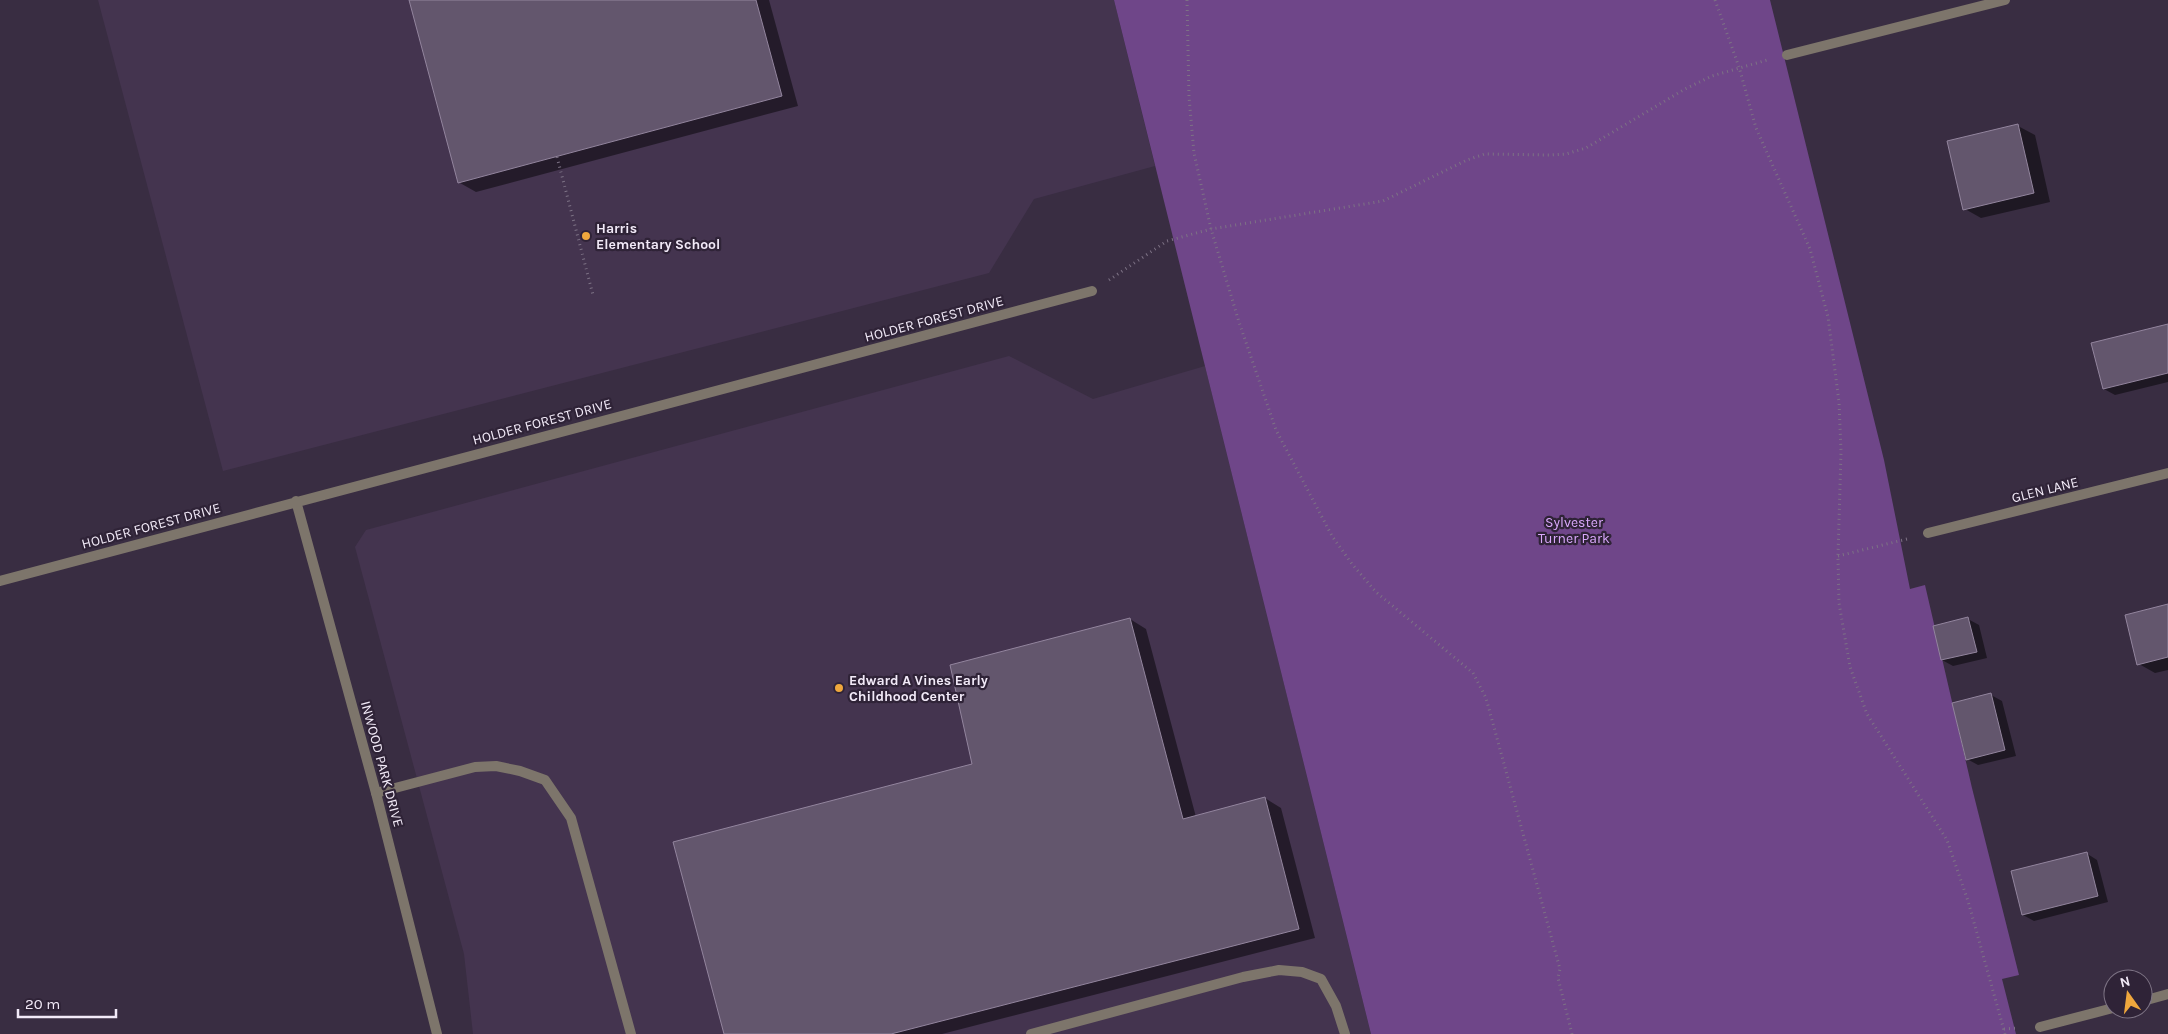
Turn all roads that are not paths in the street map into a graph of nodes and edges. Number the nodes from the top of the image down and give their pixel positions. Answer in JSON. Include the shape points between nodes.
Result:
{"nodes":[{"id":1,"x":2005,"y":0,"type":"edge"},
{"id":2,"x":1787,"y":55,"type":"road end"},
{"id":3,"x":1092,"y":291,"type":"road end"},
{"id":4,"x":2168,"y":473,"type":"edge"},
{"id":5,"x":296,"y":501,"type":"junction"},
{"id":6,"x":1928,"y":533,"type":"road end"},
{"id":7,"x":0,"y":581,"type":"edge"},
{"id":8,"x":376,"y":793,"type":"junction"},
{"id":9,"x":2168,"y":994,"type":"edge"},
{"id":10,"x":2153,"y":998,"type":"edge"},
{"id":11,"x":2103,"y":1011,"type":"edge"},
{"id":12,"x":2040,"y":1027,"type":"dead end"},
{"id":13,"x":437,"y":1034,"type":"edge"},
{"id":14,"x":631,"y":1034,"type":"edge"},
{"id":15,"x":1030,"y":1034,"type":"edge"},
{"id":16,"x":1345,"y":1034,"type":"edge"}],
"edges":[{"from":1,"to":2,"type":"street"},
{"from":3,"to":5,"type":"street","name":"HOLDER FOREST DRIVE"},
{"from":4,"to":6,"type":"street","name":"GLEN LANE"},
{"from":5,"to":7,"type":"street","name":"HOLDER FOREST DRIVE"},
{"from":5,"to":8,"type":"street","name":"INWOOD PARK DRIVE"},
{"from":8,"to":13,"type":"street","name":"INWOOD PARK DRIVE"},
{"from":8,"to":14,"type":"street","via":[[476,767],[496,766],[545,780],[571,818]]},
{"from":9,"to":10,"type":"street"},
{"from":11,"to":12,"type":"street"},
{"from":15,"to":16,"type":"street","via":[[1280,970],[1302,972],[1321,979],[1336,1006]]}]}
